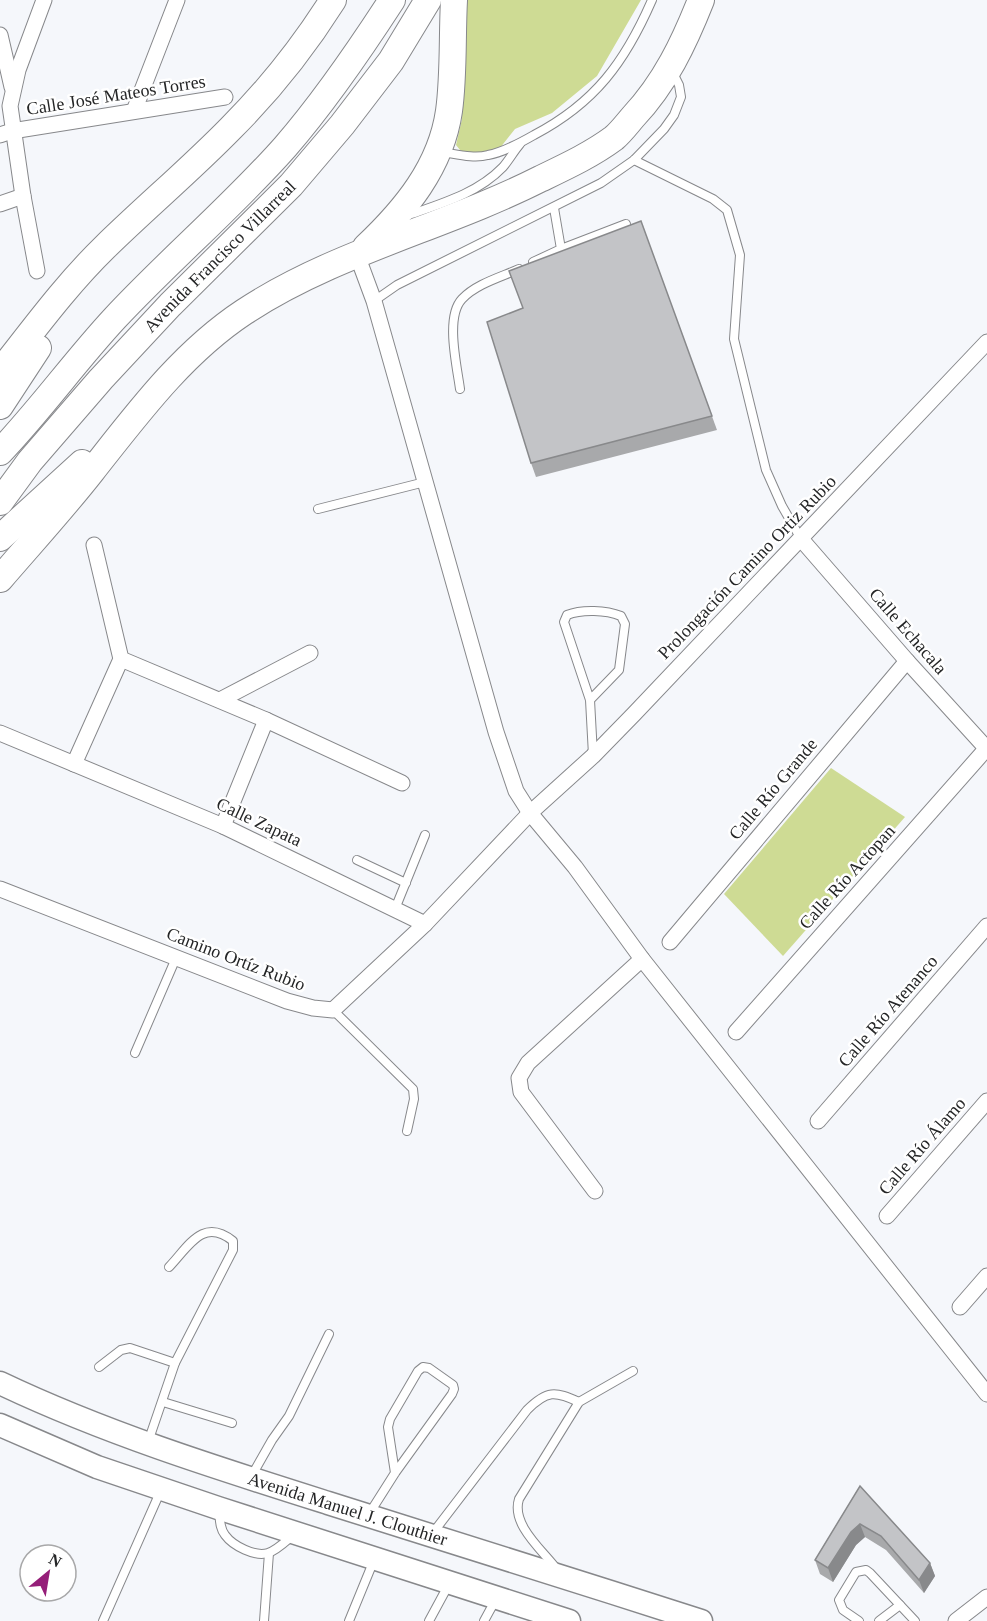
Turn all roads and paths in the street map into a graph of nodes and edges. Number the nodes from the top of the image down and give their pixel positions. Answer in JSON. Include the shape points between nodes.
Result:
{"nodes":[{"id":1,"x":44,"y":0,"type":"edge"},
{"id":2,"x":177,"y":0,"type":"edge"},
{"id":3,"x":333,"y":0,"type":"edge"},
{"id":4,"x":392,"y":0,"type":"edge"},
{"id":5,"x":428,"y":0,"type":"edge"},
{"id":6,"x":454,"y":0,"type":"edge"},
{"id":7,"x":652,"y":0,"type":"edge"},
{"id":8,"x":701,"y":0,"type":"edge"},
{"id":9,"x":0,"y":35,"type":"edge"},
{"id":10,"x":670,"y":68,"type":"junction"},
{"id":11,"x":13,"y":90,"type":"junction"},
{"id":12,"x":225,"y":97,"type":"dead end"},
{"id":13,"x":134,"y":111,"type":"junction"},
{"id":14,"x":6,"y":133,"type":"edge"},
{"id":15,"x":520,"y":143,"type":"junction"},
{"id":16,"x":437,"y":152,"type":"junction"},
{"id":17,"x":634,"y":160,"type":"junction"},
{"id":18,"x":23,"y":196,"type":"junction"},
{"id":19,"x":0,"y":204,"type":"edge"},
{"id":20,"x":555,"y":208,"type":"junction"},
{"id":21,"x":394,"y":220,"type":"junction"},
{"id":22,"x":626,"y":224,"type":"edge"},
{"id":23,"x":105,"y":247,"type":"junction"},
{"id":24,"x":561,"y":249,"type":"junction"},
{"id":25,"x":357,"y":255,"type":"junction"},
{"id":26,"x":37,"y":271,"type":"dead end"},
{"id":27,"x":374,"y":301,"type":"junction"},
{"id":28,"x":987,"y":342,"type":"edge"},
{"id":29,"x":0,"y":372,"type":"edge"},
{"id":30,"x":460,"y":389,"type":"dead end"},
{"id":31,"x":0,"y":406,"type":"edge"},
{"id":32,"x":130,"y":422,"type":"junction"},
{"id":33,"x":0,"y":452,"type":"edge"},
{"id":34,"x":425,"y":482,"type":"junction"},
{"id":35,"x":0,"y":502,"type":"edge"},
{"id":36,"x":318,"y":510,"type":"dead end"},
{"id":37,"x":0,"y":538,"type":"edge"},
{"id":38,"x":801,"y":539,"type":"junction"},
{"id":39,"x":94,"y":544,"type":"dead end"},
{"id":40,"x":0,"y":579,"type":"edge"},
{"id":41,"x":310,"y":653,"type":"dead end"},
{"id":42,"x":121,"y":659,"type":"junction"},
{"id":43,"x":907,"y":661,"type":"junction"},
{"id":44,"x":220,"y":700,"type":"junction"},
{"id":45,"x":590,"y":700,"type":"junction"},
{"id":46,"x":266,"y":720,"type":"junction"},
{"id":47,"x":0,"y":733,"type":"edge"},
{"id":48,"x":987,"y":748,"type":"edge"},
{"id":49,"x":593,"y":756,"type":"junction"},
{"id":50,"x":74,"y":764,"type":"junction"},
{"id":51,"x":402,"y":783,"type":"dead end"},
{"id":52,"x":530,"y":813,"type":"junction"},
{"id":53,"x":223,"y":826,"type":"junction"},
{"id":54,"x":425,"y":835,"type":"dead end"},
{"id":55,"x":357,"y":860,"type":"dead end"},
{"id":56,"x":406,"y":883,"type":"junction"},
{"id":57,"x":0,"y":889,"type":"edge"},
{"id":58,"x":395,"y":909,"type":"junction"},
{"id":59,"x":425,"y":924,"type":"junction"},
{"id":60,"x":987,"y":926,"type":"edge"},
{"id":61,"x":670,"y":942,"type":"dead end"},
{"id":62,"x":176,"y":958,"type":"junction"},
{"id":63,"x":642,"y":959,"type":"junction"},
{"id":64,"x":333,"y":1010,"type":"junction"},
{"id":65,"x":736,"y":1032,"type":"dead end"},
{"id":66,"x":135,"y":1053,"type":"dead end"},
{"id":67,"x":987,"y":1101,"type":"edge"},
{"id":68,"x":818,"y":1121,"type":"dead end"},
{"id":69,"x":407,"y":1131,"type":"dead end"},
{"id":70,"x":595,"y":1191,"type":"dead end"},
{"id":71,"x":887,"y":1216,"type":"dead end"},
{"id":72,"x":169,"y":1267,"type":"dead end"},
{"id":73,"x":987,"y":1276,"type":"edge"},
{"id":74,"x":960,"y":1307,"type":"dead end"},
{"id":75,"x":329,"y":1334,"type":"dead end"},
{"id":76,"x":176,"y":1363,"type":"junction"},
{"id":77,"x":99,"y":1367,"type":"dead end"},
{"id":78,"x":633,"y":1371,"type":"dead end"},
{"id":79,"x":0,"y":1383,"type":"edge"},
{"id":80,"x":987,"y":1395,"type":"edge"},
{"id":81,"x":164,"y":1402,"type":"junction"},
{"id":82,"x":579,"y":1402,"type":"junction"},
{"id":83,"x":232,"y":1423,"type":"dead end"},
{"id":84,"x":0,"y":1425,"type":"edge"},
{"id":85,"x":148,"y":1443,"type":"junction"},
{"id":86,"x":395,"y":1473,"type":"junction"},
{"id":87,"x":251,"y":1478,"type":"junction"},
{"id":88,"x":162,"y":1489,"type":"junction"},
{"id":89,"x":218,"y":1508,"type":"junction"},
{"id":90,"x":368,"y":1515,"type":"junction"},
{"id":91,"x":296,"y":1533,"type":"junction"},
{"id":92,"x":431,"y":1535,"type":"junction"},
{"id":93,"x":269,"y":1553,"type":"junction"},
{"id":94,"x":375,"y":1558,"type":"junction"},
{"id":95,"x":561,"y":1575,"type":"junction"},
{"id":96,"x":450,"y":1583,"type":"junction"},
{"id":97,"x":987,"y":1597,"type":"edge"},
{"id":98,"x":497,"y":1598,"type":"junction"},
{"id":99,"x":900,"y":1605,"type":"junction"},
{"id":100,"x":103,"y":1621,"type":"edge"},
{"id":101,"x":264,"y":1621,"type":"edge"},
{"id":102,"x":349,"y":1621,"type":"edge"},
{"id":103,"x":429,"y":1621,"type":"edge"},
{"id":104,"x":484,"y":1621,"type":"edge"},
{"id":105,"x":569,"y":1621,"type":"edge"},
{"id":106,"x":701,"y":1621,"type":"edge"},
{"id":107,"x":859,"y":1621,"type":"edge"},
{"id":108,"x":879,"y":1621,"type":"edge"},
{"id":109,"x":915,"y":1621,"type":"edge"},
{"id":110,"x":956,"y":1621,"type":"edge"}],
"edges":[{"from":1,"to":11,"type":"street"},
{"from":2,"to":13,"type":"street"},
{"from":3,"to":23,"type":"highway","via":[[276,80],[232,128]]},
{"from":4,"to":33,"type":"highway","name":"Avenida Francisco Villarreal","via":[[346,70],[286,146],[114,319]]},
{"from":5,"to":35,"type":"highway","name":"Avenida Francisco Villarreal","via":[[391,62],[335,133],[291,184],[101,379]]},
{"from":6,"to":16,"type":"highway","via":[[449,112]]},
{"from":7,"to":15,"type":"lane","via":[[607,80],[559,122]]},
{"from":8,"to":10,"type":"highway"},
{"from":9,"to":11,"type":"street"},
{"from":10,"to":17,"type":"lane","via":[[681,98],[664,129]]},
{"from":10,"to":25,"type":"highway","via":[[651,98],[615,137],[582,159],[520,190]]},
{"from":11,"to":14,"type":"street"},
{"from":12,"to":13,"type":"street","name":"Calle José Mateos Torres"},
{"from":13,"to":14,"type":"street","name":"Calle José Mateos Torres"},
{"from":14,"to":18,"type":"street"},
{"from":15,"to":16,"type":"lane","via":[[486,156]]},
{"from":15,"to":21,"type":"lane","via":[[503,167],[481,185]]},
{"from":16,"to":21,"type":"highway"},
{"from":17,"to":20,"type":"lane"},
{"from":17,"to":38,"type":"lane","via":[[713,198],[727,210],[740,255],[734,339],[766,470]]},
{"from":18,"to":19,"type":"street"},
{"from":18,"to":26,"type":"street"},
{"from":20,"to":24,"type":"lane"},
{"from":20,"to":27,"type":"lane","via":[[397,285]]},
{"from":21,"to":25,"type":"highway"},
{"from":22,"to":24,"type":"lane"},
{"from":23,"to":29,"type":"highway","via":[[67,287]]},
{"from":23,"to":31,"type":"highway"},
{"from":24,"to":30,"type":"lane","via":[[475,289],[456,307],[453,320]]},
{"from":25,"to":27,"type":"street"},
{"from":25,"to":32,"type":"highway","via":[[291,284],[218,330]]},
{"from":27,"to":34,"type":"street"},
{"from":28,"to":38,"type":"street","name":"Prolongación Camino Ortiz Rubio"},
{"from":32,"to":37,"type":"highway"},
{"from":32,"to":40,"type":"highway"},
{"from":34,"to":36,"type":"lane"},
{"from":34,"to":52,"type":"street","via":[[506,763],[516,791]]},
{"from":38,"to":43,"type":"street","name":"Calle Echacala"},
{"from":38,"to":49,"type":"street","name":"Prolongación Camino Ortiz Rubio"},
{"from":39,"to":42,"type":"street"},
{"from":41,"to":44,"type":"street"},
{"from":42,"to":44,"type":"street"},
{"from":42,"to":50,"type":"street"},
{"from":43,"to":48,"type":"street","name":"Calle Echacala"},
{"from":43,"to":61,"type":"street","name":"Calle Río Grande"},
{"from":44,"to":46,"type":"street"},
{"from":45,"to":45,"type":"lane","via":[[619,670],[625,624],[621,616],[612,612],[575,612],[567,615],[564,622]]},
{"from":45,"to":49,"type":"lane"},
{"from":46,"to":51,"type":"street"},
{"from":46,"to":53,"type":"street"},
{"from":47,"to":50,"type":"street","name":"Calle Zapata"},
{"from":48,"to":65,"type":"street","name":"Calle Río Actopan"},
{"from":49,"to":52,"type":"street","name":"Prolongación Camino Ortiz Rubio"},
{"from":50,"to":53,"type":"street","name":"Calle Zapata"},
{"from":52,"to":59,"type":"street"},
{"from":52,"to":63,"type":"street"},
{"from":53,"to":58,"type":"street","name":"Calle Zapata"},
{"from":54,"to":56,"type":"lane"},
{"from":55,"to":56,"type":"lane"},
{"from":56,"to":58,"type":"lane"},
{"from":57,"to":62,"type":"street","name":"Camino Ortíz Rubio"},
{"from":58,"to":59,"type":"street","name":"Calle Zapata"},
{"from":59,"to":64,"type":"street"},
{"from":60,"to":68,"type":"street","name":"Calle Río Atenanco"},
{"from":62,"to":64,"type":"street","name":"Camino Ortíz Rubio","via":[[286,1001]]},
{"from":62,"to":66,"type":"lane"},
{"from":63,"to":70,"type":"street","via":[[528,1063],[519,1078],[521,1092]]},
{"from":63,"to":80,"type":"street"},
{"from":64,"to":69,"type":"lane","via":[[413,1089]]},
{"from":67,"to":71,"type":"street","name":"Calle Río Álamo"},
{"from":72,"to":76,"type":"lane","via":[[203,1232],[211,1230],[233,1240],[233,1250]]},
{"from":73,"to":74,"type":"street"},
{"from":75,"to":87,"type":"lane","via":[[289,1416]]},
{"from":76,"to":77,"type":"lane","via":[[130,1348]]},
{"from":76,"to":81,"type":"lane"},
{"from":78,"to":82,"type":"lane"},
{"from":79,"to":85,"type":"main road","name":"Avenida Manuel J. Clouthier","via":[[53,1408]]},
{"from":81,"to":83,"type":"lane"},
{"from":81,"to":85,"type":"lane"},
{"from":82,"to":92,"type":"lane","via":[[561,1394],[538,1398]]},
{"from":82,"to":95,"type":"lane","via":[[516,1508],[525,1529]]},
{"from":84,"to":88,"type":"main road","via":[[97,1467]]},
{"from":85,"to":87,"type":"main road","name":"Avenida Manuel J. Clouthier"},
{"from":86,"to":86,"type":"lane","via":[[454,1389],[429,1368],[418,1371],[390,1419]]},
{"from":86,"to":90,"type":"lane"},
{"from":87,"to":90,"type":"main road","name":"Avenida Manuel J. Clouthier"},
{"from":88,"to":89,"type":"main road"},
{"from":88,"to":100,"type":"lane"},
{"from":89,"to":91,"type":"main road"},
{"from":89,"to":93,"type":"lane","via":[[220,1526],[226,1536],[246,1550]]},
{"from":90,"to":92,"type":"main road","name":"Avenida Manuel J. Clouthier"},
{"from":91,"to":93,"type":"lane"},
{"from":91,"to":94,"type":"main road"},
{"from":92,"to":95,"type":"main road","name":"Avenida Manuel J. Clouthier"},
{"from":93,"to":101,"type":"lane"},
{"from":94,"to":96,"type":"main road"},
{"from":94,"to":102,"type":"lane"},
{"from":95,"to":106,"type":"main road","name":"Avenida Manuel J. Clouthier"},
{"from":96,"to":98,"type":"main road"},
{"from":96,"to":103,"type":"lane"},
{"from":97,"to":110,"type":"street"},
{"from":98,"to":104,"type":"lane"},
{"from":98,"to":105,"type":"main road"},
{"from":99,"to":107,"type":"lane","via":[[870,1573],[861,1570],[839,1600],[843,1610]]},
{"from":99,"to":108,"type":"lane"},
{"from":99,"to":109,"type":"lane"}]}
